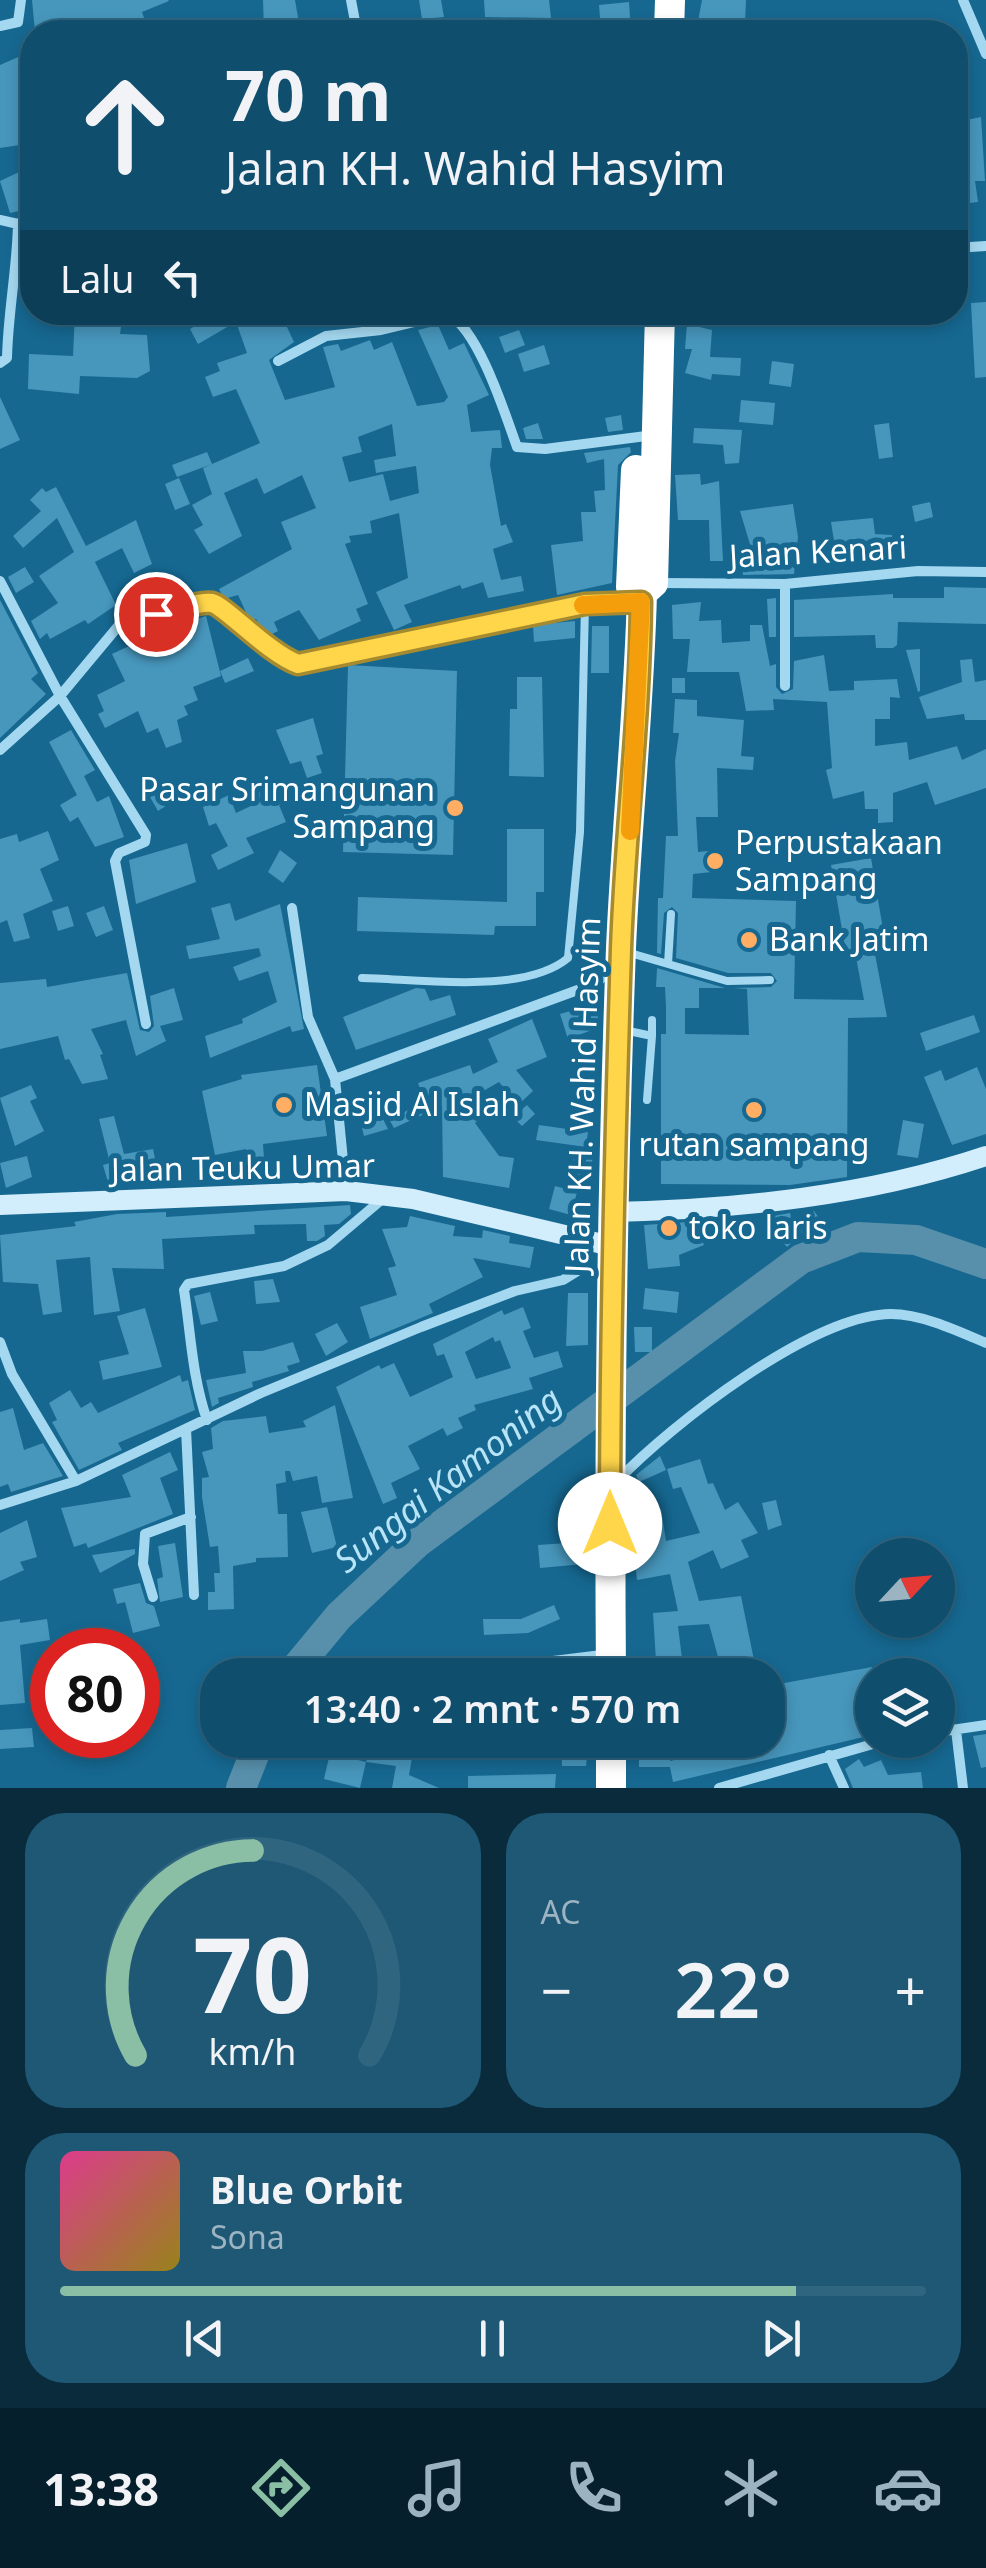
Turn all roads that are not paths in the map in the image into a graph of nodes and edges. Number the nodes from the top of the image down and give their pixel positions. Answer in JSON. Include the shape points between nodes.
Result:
{"nodes":[{"id":1,"x":22,"y":0,"type":"edge"},
{"id":2,"x":963,"y":0,"type":"edge"},
{"id":3,"x":0,"y":26,"type":"edge"},
{"id":4,"x":986,"y":54,"type":"edge"},
{"id":5,"x":0,"y":220,"type":"edge"},
{"id":6,"x":18,"y":224,"type":"joint"},
{"id":7,"x":402,"y":325,"type":"edge"},
{"id":8,"x":460,"y":325,"type":"edge"},
{"id":9,"x":642,"y":325,"type":"edge"},
{"id":10,"x":659,"y":325,"type":"edge"},
{"id":11,"x":278,"y":361,"type":"dead end"},
{"id":12,"x":0,"y":363,"type":"edge"},
{"id":13,"x":647,"y":435,"type":"junction"},
{"id":14,"x":986,"y":572,"type":"edge"},
{"id":15,"x":0,"y":581,"type":"edge"},
{"id":16,"x":784,"y":584,"type":"junction"},
{"id":17,"x":645,"y":593,"type":"junction"},
{"id":18,"x":585,"y":604,"type":"junction"},
{"id":19,"x":785,"y":686,"type":"dead end"},
{"id":20,"x":60,"y":696,"type":"junction"},
{"id":21,"x":0,"y":750,"type":"edge"},
{"id":22,"x":292,"y":908,"type":"dead end"},
{"id":23,"x":671,"y":914,"type":"dead end"},
{"id":24,"x":621,"y":955,"type":"junction"},
{"id":25,"x":668,"y":964,"type":"junction"},
{"id":26,"x":362,"y":978,"type":"dead end"},
{"id":27,"x":770,"y":980,"type":"dead end"},
{"id":28,"x":594,"y":984,"type":"junction"},
{"id":29,"x":620,"y":1019,"type":"junction"},
{"id":30,"x":652,"y":1020,"type":"dead end"},
{"id":31,"x":146,"y":1024,"type":"dead end"},
{"id":32,"x":652,"y":1036,"type":"junction"},
{"id":33,"x":335,"y":1079,"type":"junction"},
{"id":34,"x":647,"y":1100,"type":"dead end"},
{"id":35,"x":986,"y":1156,"type":"edge"},
{"id":36,"x":346,"y":1190,"type":"junction"},
{"id":37,"x":386,"y":1195,"type":"junction"},
{"id":38,"x":0,"y":1205,"type":"edge"},
{"id":39,"x":613,"y":1212,"type":"junction"},
{"id":40,"x":602,"y":1242,"type":"junction"},
{"id":41,"x":0,"y":1342,"type":"edge"},
{"id":42,"x":986,"y":1343,"type":"edge"},
{"id":43,"x":207,"y":1420,"type":"junction"},
{"id":44,"x":186,"y":1429,"type":"junction"},
{"id":45,"x":76,"y":1480,"type":"junction"},
{"id":46,"x":610,"y":1488,"type":"junction"},
{"id":47,"x":0,"y":1505,"type":"edge"},
{"id":48,"x":190,"y":1517,"type":"junction"},
{"id":49,"x":194,"y":1595,"type":"dead end"},
{"id":50,"x":153,"y":1596,"type":"dead end"},
{"id":51,"x":611,"y":1658,"type":"edge"},
{"id":52,"x":986,"y":1725,"type":"edge"},
{"id":53,"x":956,"y":1730,"type":"joint"},
{"id":54,"x":855,"y":1748,"type":"edge"},
{"id":55,"x":829,"y":1755,"type":"junction"},
{"id":56,"x":611,"y":1758,"type":"edge"},
{"id":57,"x":611,"y":1788,"type":"edge"},
{"id":58,"x":719,"y":1788,"type":"edge"},
{"id":59,"x":844,"y":1788,"type":"edge"},
{"id":60,"x":963,"y":1788,"type":"edge"}],
"edges":[{"from":1,"to":3,"type":"street","via":[[18,22]]},
{"from":2,"to":4,"type":"street"},
{"from":5,"to":6,"type":"street"},
{"from":6,"to":12,"type":"street","via":[[7,358]]},
{"from":7,"to":11,"type":"street","via":[[326,336]]},
{"from":8,"to":13,"type":"street","via":[[517,446],[545,449]]},
{"from":9,"to":13,"type":"highway","name":"Jalan KH. Wahid Hasyim"},
{"from":10,"to":13,"type":"highway","name":"Jalan KH. Wahid Hasyim"},
{"from":13,"to":17,"type":"highway","name":"Jalan KH. Wahid Hasyim"},
{"from":14,"to":16,"type":"street","name":"Jalan Kenari","via":[[918,571]]},
{"from":15,"to":20,"type":"street"},
{"from":16,"to":17,"type":"street","name":"Jalan Kenari"},
{"from":16,"to":19,"type":"street"},
{"from":17,"to":18,"type":"street","name":"Jalan Kenari"},
{"from":17,"to":24,"type":"highway","name":"Jalan KH. Wahid Hasyim"},
{"from":18,"to":20,"type":"street","name":"Jalan Kenari","via":[[298,664],[265,648],[225,608],[209,602],[120,624]]},
{"from":18,"to":26,"type":"lane","via":[[580,832],[568,958],[550,972],[514,979]]},
{"from":20,"to":21,"type":"street","name":"Jalan Kenari"},
{"from":20,"to":31,"type":"street","via":[[146,835],[115,860]]},
{"from":22,"to":33,"type":"street","via":[[308,1017]]},
{"from":23,"to":25,"type":"lane"},
{"from":24,"to":25,"type":"lane"},
{"from":24,"to":28,"type":"street"},
{"from":24,"to":29,"type":"highway","name":"Jalan KH. Wahid Hasyim"},
{"from":25,"to":27,"type":"lane","via":[[727,981]]},
{"from":28,"to":29,"type":"street","via":[[608,990]]},
{"from":28,"to":33,"type":"street"},
{"from":29,"to":32,"type":"lane"},
{"from":29,"to":39,"type":"highway","name":"Jalan KH. Wahid Hasyim"},
{"from":30,"to":32,"type":"lane"},
{"from":32,"to":34,"type":"lane"},
{"from":33,"to":36,"type":"street"},
{"from":35,"to":39,"type":"street","via":[[874,1186],[698,1209]]},
{"from":36,"to":37,"type":"street","name":"Jalan Teuku Umar"},
{"from":36,"to":38,"type":"street","name":"Jalan Teuku Umar"},
{"from":37,"to":40,"type":"street","name":"Jalan Teuku Umar"},
{"from":37,"to":43,"type":"street","via":[[328,1245],[284,1266],[188,1284],[189,1355]]},
{"from":39,"to":40,"type":"highway","name":"Jalan KH. Wahid Hasyim"},
{"from":40,"to":43,"type":"street","via":[[564,1280],[421,1327]]},
{"from":40,"to":46,"type":"highway","name":"Jalan KH. Wahid Hasyim","via":[[612,1360]]},
{"from":41,"to":45,"type":"street"},
{"from":42,"to":46,"type":"street","via":[[892,1314],[852,1321],[758,1367]]},
{"from":43,"to":44,"type":"street"},
{"from":44,"to":45,"type":"street"},
{"from":44,"to":48,"type":"street"},
{"from":45,"to":47,"type":"street"},
{"from":46,"to":51,"type":"highway"},
{"from":48,"to":49,"type":"street"},
{"from":48,"to":50,"type":"street","via":[[146,1534],[143,1564]]},
{"from":52,"to":53,"type":"street"},
{"from":53,"to":60,"type":"street"},
{"from":54,"to":55,"type":"street"},
{"from":55,"to":58,"type":"street"},
{"from":55,"to":59,"type":"street"},
{"from":56,"to":57,"type":"highway"}]}
